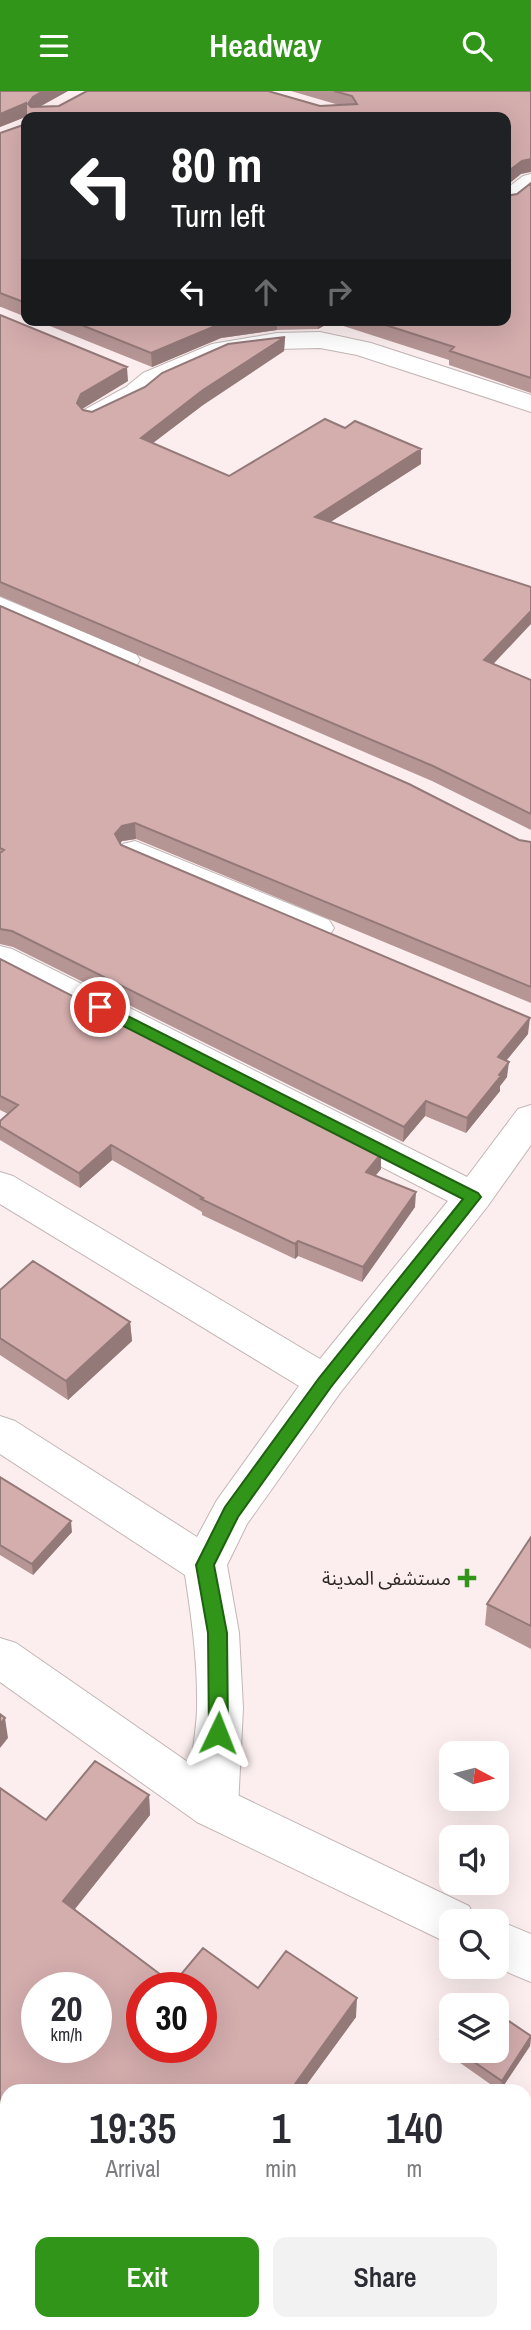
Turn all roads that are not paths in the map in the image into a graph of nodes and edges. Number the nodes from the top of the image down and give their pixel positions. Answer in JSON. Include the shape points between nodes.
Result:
{"nodes":[{"id":1,"x":511,"y":171,"type":"edge"},
{"id":2,"x":531,"y":180,"type":"edge"},
{"id":3,"x":511,"y":196,"type":"edge"},
{"id":4,"x":338,"y":326,"type":"edge"},
{"id":5,"x":320,"y":340,"type":"junction"},
{"id":6,"x":126,"y":369,"type":"edge"},
{"id":7,"x":152,"y":379,"type":"junction"},
{"id":8,"x":531,"y":404,"type":"edge"},
{"id":9,"x":93,"y":416,"type":"edge"},
{"id":10,"x":0,"y":606,"type":"edge"},
{"id":11,"x":153,"y":673,"type":"edge"},
{"id":12,"x":135,"y":851,"type":"edge"},
{"id":13,"x":340,"y":938,"type":"edge"},
{"id":14,"x":0,"y":957,"type":"edge"},
{"id":15,"x":531,"y":1118,"type":"edge"},
{"id":16,"x":0,"y":1186,"type":"edge"},
{"id":17,"x":473,"y":1197,"type":"junction"},
{"id":18,"x":325,"y":1382,"type":"junction"},
{"id":19,"x":0,"y":1433,"type":"edge"},
{"id":20,"x":205,"y":1565,"type":"junction"},
{"id":21,"x":0,"y":1657,"type":"edge"},
{"id":22,"x":214,"y":1807,"type":"junction"},
{"id":23,"x":439,"y":1916,"type":"edge"},
{"id":24,"x":509,"y":1949,"type":"edge"},
{"id":25,"x":531,"y":1959,"type":"edge"}],
"edges":[{"from":1,"to":2,"type":"street"},
{"from":2,"to":3,"type":"street"},
{"from":4,"to":5,"type":"street"},
{"from":5,"to":7,"type":"street","via":[[221,349]]},
{"from":5,"to":8,"type":"street","via":[[362,348]]},
{"from":6,"to":7,"type":"street"},
{"from":7,"to":9,"type":"street"},
{"from":10,"to":11,"type":"street"},
{"from":12,"to":13,"type":"street"},
{"from":14,"to":17,"type":"street"},
{"from":15,"to":17,"type":"street"},
{"from":16,"to":18,"type":"street"},
{"from":17,"to":18,"type":"street"},
{"from":18,"to":20,"type":"street","via":[[232,1512]]},
{"from":19,"to":20,"type":"street"},
{"from":20,"to":22,"type":"street","via":[[218,1646],[220,1708]]},
{"from":21,"to":22,"type":"street"},
{"from":22,"to":23,"type":"street"},
{"from":24,"to":25,"type":"street"}]}
